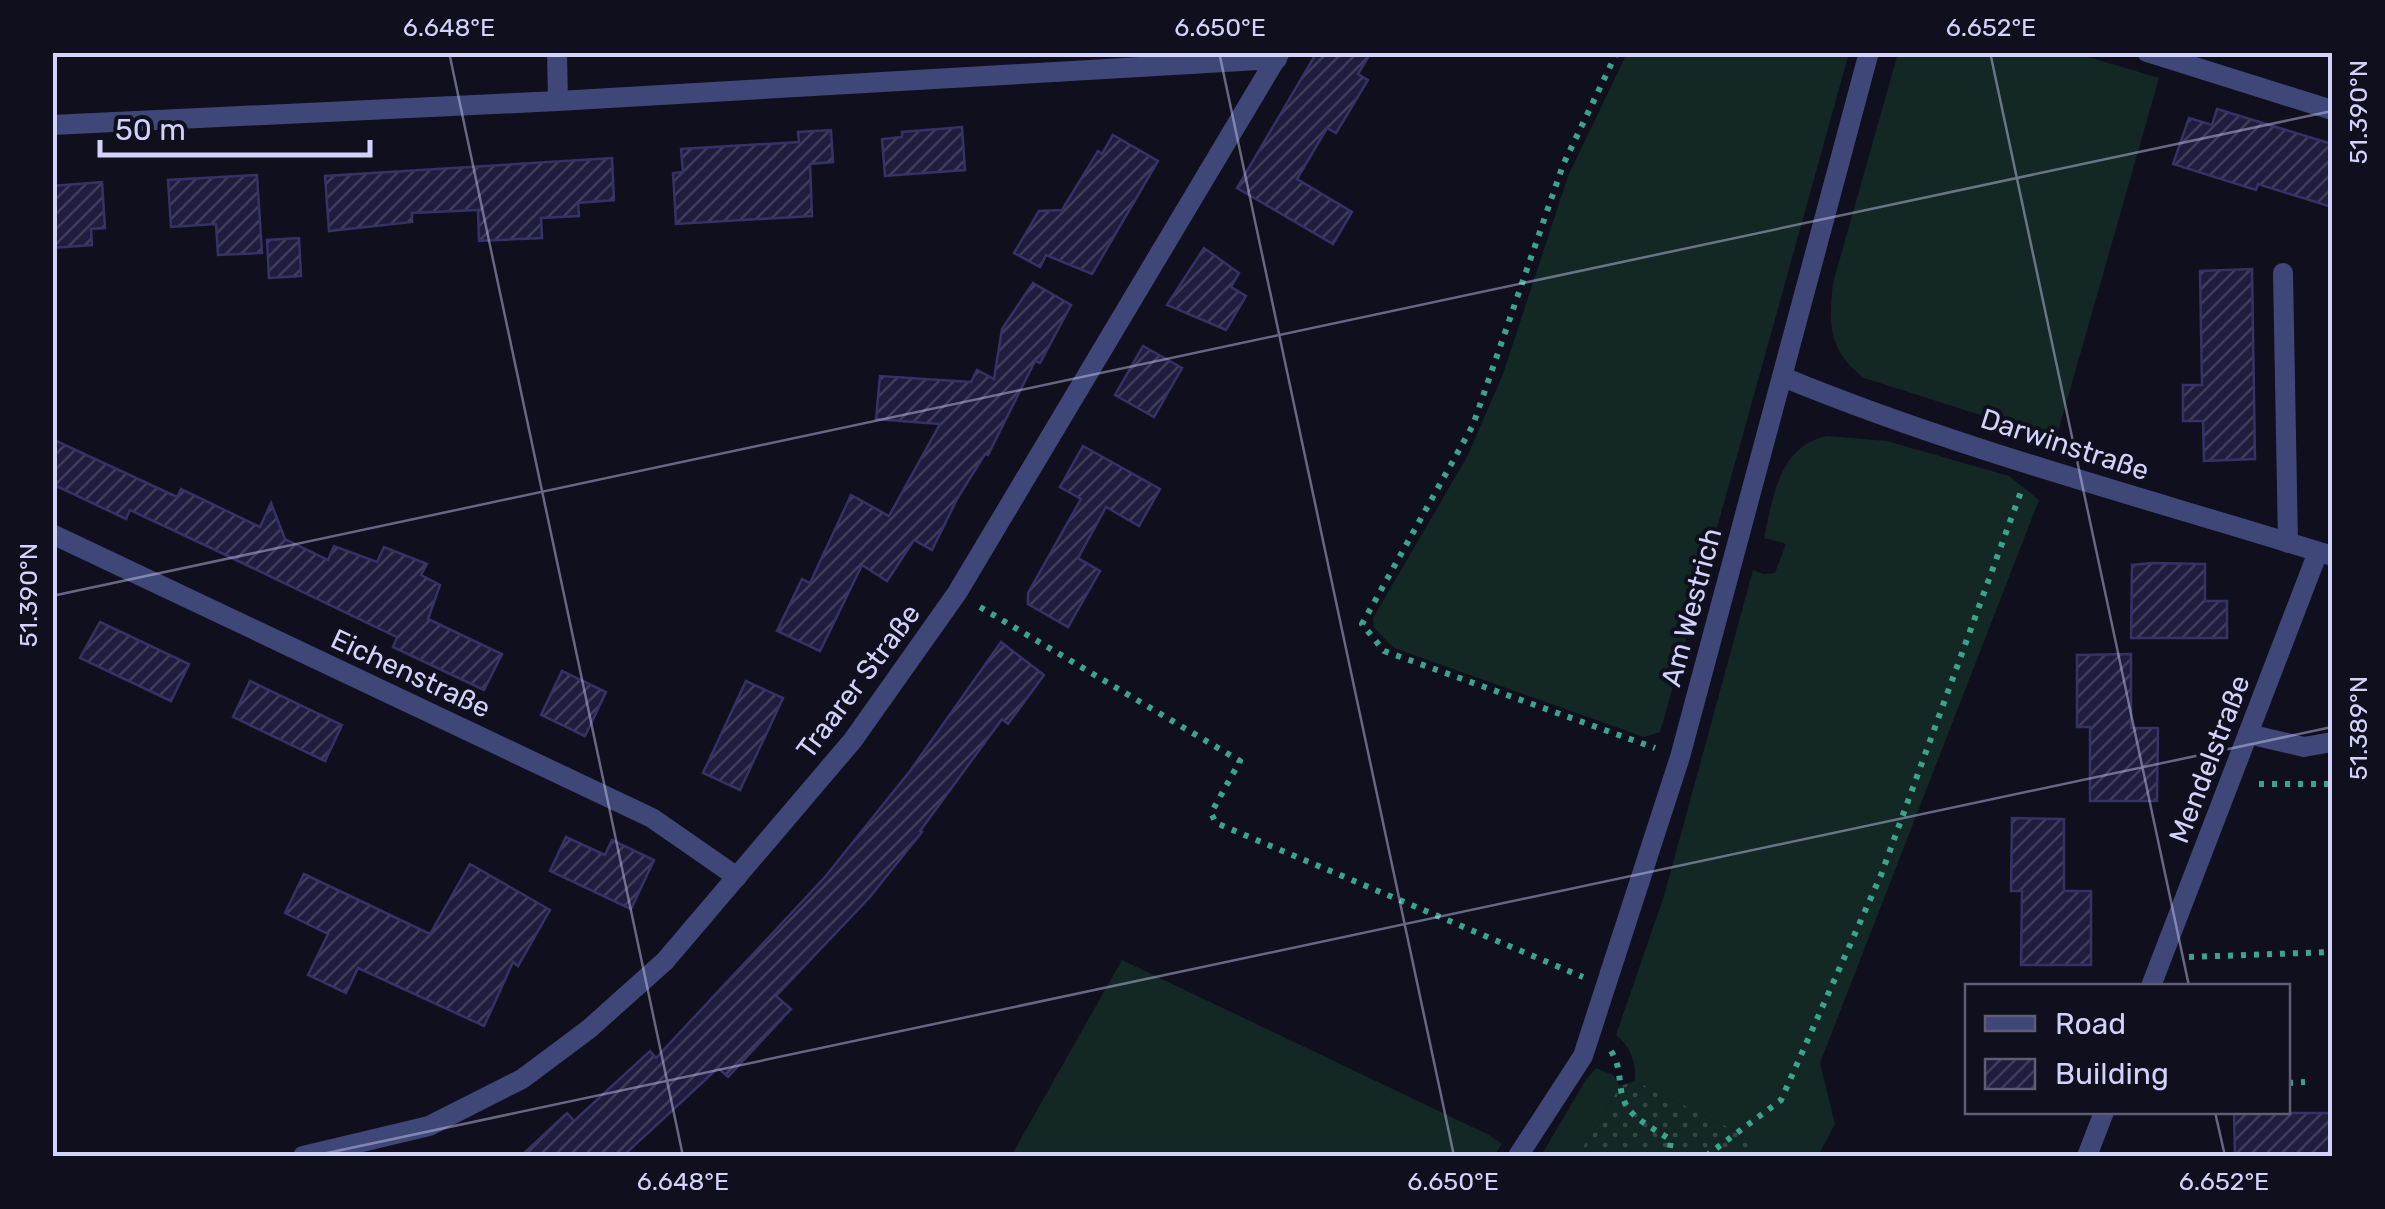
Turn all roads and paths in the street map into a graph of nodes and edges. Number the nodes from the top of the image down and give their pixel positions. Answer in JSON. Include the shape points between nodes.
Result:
{"nodes":[{"id":1,"x":558,"y":52,"type":"edge"},
{"id":2,"x":1617,"y":52,"type":"edge"},
{"id":3,"x":1869,"y":52,"type":"edge"},
{"id":4,"x":2148,"y":52,"type":"edge"},
{"id":5,"x":1279,"y":56,"type":"edge"},
{"id":6,"x":558,"y":102,"type":"junction"},
{"id":7,"x":2332,"y":110,"type":"edge"},
{"id":8,"x":52,"y":126,"type":"edge"},
{"id":9,"x":2283,"y":273,"type":"dead end"},
{"id":10,"x":1783,"y":377,"type":"junction"},
{"id":11,"x":2032,"y":463,"type":"junction"},
{"id":12,"x":52,"y":534,"type":"edge"},
{"id":13,"x":2288,"y":543,"type":"junction"},
{"id":14,"x":2325,"y":554,"type":"edge"},
{"id":15,"x":957,"y":593,"type":"junction"},
{"id":16,"x":2248,"y":734,"type":"junction"},
{"id":17,"x":2332,"y":742,"type":"edge"},
{"id":18,"x":1680,"y":757,"type":"junction"},
{"id":19,"x":2228,"y":784,"type":"junction"},
{"id":20,"x":2332,"y":784,"type":"edge"},
{"id":21,"x":738,"y":877,"type":"junction"},
{"id":22,"x":2332,"y":952,"type":"edge"},
{"id":23,"x":2162,"y":958,"type":"junction"},
{"id":24,"x":2152,"y":984,"type":"edge"},
{"id":25,"x":1604,"y":986,"type":"junction"},
{"id":26,"x":1588,"y":1038,"type":"junction"},
{"id":27,"x":2305,"y":1082,"type":"dead end"},
{"id":28,"x":2290,"y":1083,"type":"edge"},
{"id":29,"x":2103,"y":1114,"type":"edge"},
{"id":30,"x":303,"y":1156,"type":"edge"},
{"id":31,"x":1518,"y":1156,"type":"edge"},
{"id":32,"x":1669,"y":1156,"type":"edge"},
{"id":33,"x":1706,"y":1156,"type":"edge"},
{"id":34,"x":2087,"y":1156,"type":"edge"}],
"edges":[{"from":1,"to":6,"type":"street"},
{"from":2,"to":18,"type":"path","via":[[1563,165],[1473,425],[1362,624],[1384,651]]},
{"from":3,"to":10,"type":"street","name":"Am Westrich"},
{"from":4,"to":7,"type":"street"},
{"from":5,"to":6,"type":"street"},
{"from":5,"to":15,"type":"street","name":"Traarer Straße"},
{"from":6,"to":8,"type":"street"},
{"from":9,"to":13,"type":"street"},
{"from":10,"to":11,"type":"street","name":"Darwinstraße"},
{"from":10,"to":18,"type":"street","name":"Am Westrich"},
{"from":11,"to":13,"type":"street","name":"Darwinstraße"},
{"from":11,"to":33,"type":"path","via":[[1881,875],[1781,1100]]},
{"from":12,"to":21,"type":"street","name":"Eichenstraße","via":[[652,818]]},
{"from":13,"to":14,"type":"street","name":"Darwinstraße"},
{"from":14,"to":16,"type":"street","name":"Mendelstraße"},
{"from":15,"to":21,"type":"street","name":"Traarer Straße","via":[[853,740]]},
{"from":15,"to":25,"type":"path","via":[[1240,761],[1210,813],[1216,824]]},
{"from":16,"to":17,"type":"street","via":[[2304,748]]},
{"from":16,"to":19,"type":"street","name":"Mendelstraße"},
{"from":18,"to":25,"type":"street","name":"Am Westrich"},
{"from":19,"to":20,"type":"path"},
{"from":19,"to":23,"type":"street","name":"Mendelstraße"},
{"from":21,"to":30,"type":"street","name":"Traarer Straße","via":[[665,961],[522,1079],[429,1126]]},
{"from":22,"to":23,"type":"path"},
{"from":23,"to":24,"type":"street","name":"Mendelstraße"},
{"from":25,"to":26,"type":"street","name":"Am Westrich"},
{"from":26,"to":31,"type":"street","name":"Am Westrich"},
{"from":26,"to":32,"type":"path","via":[[1611,1050],[1621,1068],[1626,1108],[1670,1140]]},
{"from":27,"to":28,"type":"path"},
{"from":29,"to":34,"type":"street"}]}
